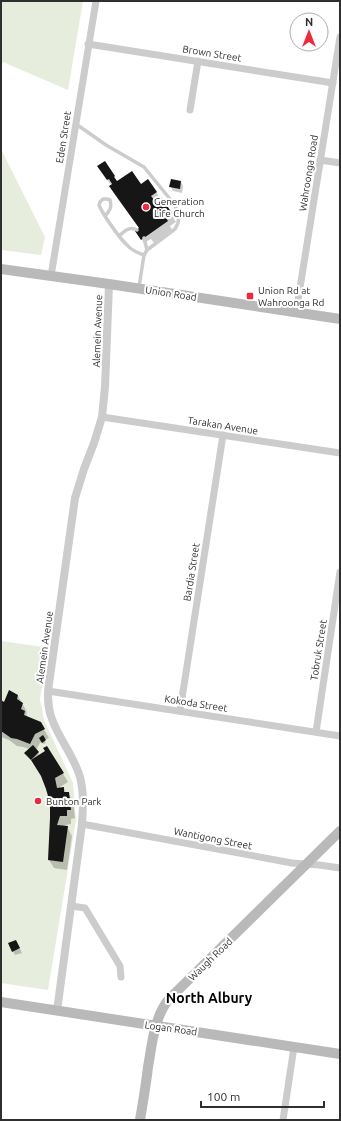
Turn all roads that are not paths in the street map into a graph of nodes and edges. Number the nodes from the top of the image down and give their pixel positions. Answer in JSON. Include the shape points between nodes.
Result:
{"nodes":[{"id":1,"x":96,"y":1,"type":"edge"},
{"id":2,"x":340,"y":37,"type":"edge"},
{"id":3,"x":88,"y":44,"type":"junction"},
{"id":4,"x":198,"y":61,"type":"junction"},
{"id":5,"x":333,"y":83,"type":"junction"},
{"id":6,"x":190,"y":110,"type":"dead end"},
{"id":7,"x":75,"y":124,"type":"junction"},
{"id":8,"x":320,"y":160,"type":"junction"},
{"id":9,"x":340,"y":163,"type":"edge"},
{"id":10,"x":105,"y":216,"type":"junction"},
{"id":11,"x":137,"y":230,"type":"dead end"},
{"id":12,"x":119,"y":236,"type":"junction"},
{"id":13,"x":144,"y":238,"type":"dead end"},
{"id":14,"x":147,"y":250,"type":"junction"},
{"id":15,"x":144,"y":255,"type":"junction"},
{"id":16,"x":1,"y":268,"type":"edge"},
{"id":17,"x":51,"y":276,"type":"junction"},
{"id":18,"x":109,"y":284,"type":"junction"},
{"id":19,"x":139,"y":288,"type":"junction"},
{"id":20,"x":296,"y":313,"type":"junction"},
{"id":21,"x":340,"y":320,"type":"edge"},
{"id":22,"x":102,"y":417,"type":"junction"},
{"id":23,"x":223,"y":435,"type":"junction"},
{"id":24,"x":340,"y":453,"type":"edge"},
{"id":25,"x":340,"y":572,"type":"edge"},
{"id":26,"x":48,"y":692,"type":"junction"},
{"id":27,"x":180,"y":711,"type":"junction"},
{"id":28,"x":316,"y":732,"type":"junction"},
{"id":29,"x":340,"y":736,"type":"edge"},
{"id":30,"x":82,"y":824,"type":"junction"},
{"id":31,"x":340,"y":831,"type":"edge"},
{"id":32,"x":306,"y":864,"type":"junction"},
{"id":33,"x":340,"y":868,"type":"edge"},
{"id":34,"x":71,"y":906,"type":"junction"},
{"id":35,"x":121,"y":977,"type":"dead end"},
{"id":36,"x":1,"y":1002,"type":"edge"},
{"id":37,"x":57,"y":1011,"type":"junction"},
{"id":38,"x":157,"y":1026,"type":"junction"},
{"id":39,"x":294,"y":1047,"type":"junction"},
{"id":40,"x":340,"y":1054,"type":"edge"},
{"id":41,"x":140,"y":1120,"type":"edge"},
{"id":42,"x":283,"y":1120,"type":"edge"}],
"edges":[{"from":1,"to":3,"type":"street","name":"Eden Street"},
{"from":2,"to":5,"type":"street","name":"Wahroonga Road"},
{"from":3,"to":4,"type":"street","name":"Brown Street"},
{"from":3,"to":7,"type":"street","name":"Eden Street"},
{"from":4,"to":5,"type":"street","name":"Brown Street"},
{"from":4,"to":6,"type":"street"},
{"from":5,"to":8,"type":"street","name":"Wahroonga Road"},
{"from":7,"to":14,"type":"lane","via":[[144,167],[174,204],[179,215],[175,229]]},
{"from":7,"to":17,"type":"street","name":"Eden Street"},
{"from":8,"to":9,"type":"street"},
{"from":8,"to":20,"type":"street","name":"Wahroonga Road"},
{"from":10,"to":10,"type":"lane","via":[[111,206],[110,200],[103,198],[99,205]]},
{"from":10,"to":12,"type":"lane"},
{"from":11,"to":12,"type":"lane","via":[[127,229]]},
{"from":12,"to":15,"type":"lane","via":[[128,247]]},
{"from":13,"to":14,"type":"lane"},
{"from":14,"to":15,"type":"lane"},
{"from":15,"to":19,"type":"lane"},
{"from":16,"to":17,"type":"main road","name":"Union Road"},
{"from":17,"to":18,"type":"main road","name":"Union Road"},
{"from":18,"to":19,"type":"main road","name":"Union Road"},
{"from":18,"to":22,"type":"street","name":"Alemein Avenue"},
{"from":19,"to":20,"type":"main road","name":"Union Road"},
{"from":20,"to":21,"type":"main road","name":"Union Road"},
{"from":22,"to":23,"type":"street","name":"Tarakan Avenue"},
{"from":22,"to":26,"type":"street","name":"Alemein Avenue","via":[[75,498]]},
{"from":23,"to":24,"type":"street","name":"Tarakan Avenue"},
{"from":23,"to":27,"type":"street","name":"Bardia Street"},
{"from":25,"to":28,"type":"street","name":"Tobruk Street"},
{"from":26,"to":27,"type":"street","name":"Kokoda Street"},
{"from":26,"to":30,"type":"street","name":"Alemein Avenue","via":[[48,706],[52,719],[80,778],[83,798]]},
{"from":27,"to":28,"type":"street","name":"Kokoda Street"},
{"from":28,"to":29,"type":"street","name":"Kokoda Street"},
{"from":30,"to":32,"type":"street","name":"Wantigong Street","via":[[292,864]]},
{"from":30,"to":34,"type":"street","name":"Alemein Avenue"},
{"from":31,"to":32,"type":"main road","name":"Waugh Road"},
{"from":32,"to":33,"type":"street","name":"Wantigong Street"},
{"from":32,"to":38,"type":"main road","name":"Waugh Road","via":[[169,999],[161,1010]]},
{"from":34,"to":35,"type":"street","via":[[85,908],[120,966]]},
{"from":34,"to":37,"type":"street","name":"Alemein Avenue"},
{"from":36,"to":37,"type":"main road","name":"Logan Road"},
{"from":37,"to":38,"type":"main road","name":"Logan Road"},
{"from":38,"to":39,"type":"main road","name":"Logan Road"},
{"from":38,"to":41,"type":"main road","name":"Waugh Road","via":[[152,1041]]},
{"from":39,"to":40,"type":"main road","name":"Logan Road"},
{"from":39,"to":42,"type":"street"}]}
